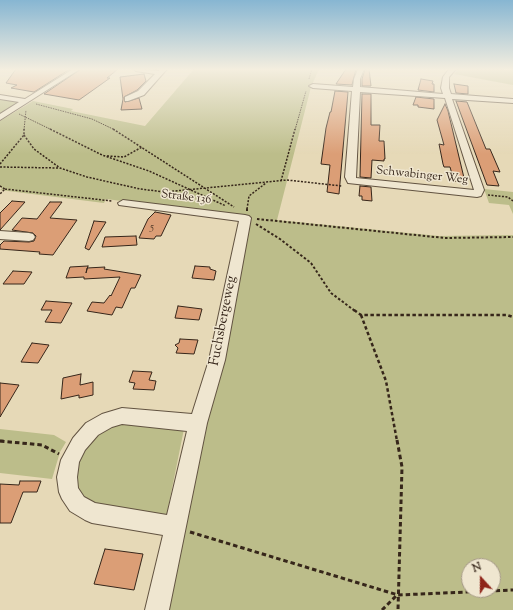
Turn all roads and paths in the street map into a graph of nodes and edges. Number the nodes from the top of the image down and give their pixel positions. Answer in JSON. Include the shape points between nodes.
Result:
{"nodes":[{"id":1,"x":3,"y":97,"type":"edge"},
{"id":2,"x":32,"y":97,"type":"edge"},
{"id":3,"x":131,"y":97,"type":"edge"},
{"id":4,"x":306,"y":97,"type":"edge"},
{"id":5,"x":355,"y":97,"type":"edge"},
{"id":6,"x":447,"y":97,"type":"edge"},
{"id":7,"x":466,"y":97,"type":"edge"},
{"id":8,"x":128,"y":99,"type":"dead end"},
{"id":9,"x":26,"y":101,"type":"junction"},
{"id":10,"x":513,"y":101,"type":"edge"},
{"id":11,"x":11,"y":111,"type":"junction"},
{"id":12,"x":25,"y":117,"type":"junction"},
{"id":13,"x":0,"y":118,"type":"edge"},
{"id":14,"x":24,"y":135,"type":"junction"},
{"id":15,"x":143,"y":146,"type":"junction"},
{"id":16,"x":102,"y":155,"type":"junction"},
{"id":17,"x":0,"y":166,"type":"edge"},
{"id":18,"x":60,"y":168,"type":"junction"},
{"id":19,"x":281,"y":181,"type":"junction"},
{"id":20,"x":352,"y":181,"type":"junction"},
{"id":21,"x":266,"y":183,"type":"junction"},
{"id":22,"x":0,"y":186,"type":"edge"},
{"id":23,"x":5,"y":189,"type":"junction"},
{"id":24,"x":208,"y":189,"type":"junction"},
{"id":25,"x":188,"y":190,"type":"junction"},
{"id":26,"x":0,"y":194,"type":"edge"},
{"id":27,"x":477,"y":194,"type":"junction"},
{"id":28,"x":513,"y":201,"type":"edge"},
{"id":29,"x":123,"y":203,"type":"joint"},
{"id":30,"x":245,"y":218,"type":"junction"},
{"id":31,"x":0,"y":235,"type":"edge"},
{"id":32,"x":29,"y":237,"type":"dead end"},
{"id":33,"x":513,"y":237,"type":"edge"},
{"id":34,"x":361,"y":315,"type":"junction"},
{"id":35,"x":513,"y":318,"type":"edge"},
{"id":36,"x":198,"y":423,"type":"junction"},
{"id":37,"x":0,"y":441,"type":"edge"},
{"id":38,"x":70,"y":460,"type":"junction"},
{"id":39,"x":175,"y":527,"type":"junction"},
{"id":40,"x":513,"y":590,"type":"edge"},
{"id":41,"x":398,"y":594,"type":"junction"},
{"id":42,"x":157,"y":610,"type":"edge"},
{"id":43,"x":382,"y":610,"type":"edge"},
{"id":44,"x":398,"y":610,"type":"edge"}],
"edges":[{"from":1,"to":9,"type":"street"},
{"from":2,"to":9,"type":"street"},
{"from":3,"to":8,"type":"street"},
{"from":4,"to":19,"type":"path"},
{"from":5,"to":20,"type":"street","via":[[350,177]]},
{"from":6,"to":27,"type":"street","name":"Schwabinger Weg","via":[[479,190]]},
{"from":7,"to":10,"type":"street"},
{"from":9,"to":11,"type":"street"},
{"from":9,"to":12,"type":"path"},
{"from":9,"to":15,"type":"path","via":[[92,119]]},
{"from":11,"to":12,"type":"path"},
{"from":11,"to":13,"type":"street"},
{"from":12,"to":14,"type":"path"},
{"from":12,"to":16,"type":"path"},
{"from":14,"to":17,"type":"path"},
{"from":14,"to":18,"type":"path","via":[[34,149]]},
{"from":15,"to":16,"type":"path","via":[[124,157]]},
{"from":15,"to":24,"type":"path"},
{"from":16,"to":25,"type":"path","via":[[149,171]]},
{"from":17,"to":18,"type":"path"},
{"from":18,"to":25,"type":"path","via":[[140,189],[165,192]]},
{"from":19,"to":20,"type":"path","via":[[344,186]]},
{"from":19,"to":21,"type":"path"},
{"from":20,"to":27,"type":"street","name":"Schwabinger Weg"},
{"from":21,"to":24,"type":"path"},
{"from":21,"to":30,"type":"path","via":[[249,196]]},
{"from":22,"to":23,"type":"path"},
{"from":23,"to":26,"type":"path"},
{"from":23,"to":29,"type":"path"},
{"from":24,"to":25,"type":"path"},
{"from":24,"to":30,"type":"path","via":[[236,208]]},
{"from":25,"to":30,"type":"path","via":[[233,209]]},
{"from":27,"to":28,"type":"path","via":[[508,197]]},
{"from":29,"to":30,"type":"street","name":"Straße 136"},
{"from":30,"to":33,"type":"path","via":[[444,238]]},
{"from":30,"to":34,"type":"path","via":[[280,239],[311,263],[331,294]]},
{"from":30,"to":36,"type":"street","name":"Fuchsbergeweg","via":[[217,360]]},
{"from":31,"to":32,"type":"street"},
{"from":34,"to":35,"type":"path","via":[[507,315]]},
{"from":34,"to":41,"type":"path","via":[[386,381],[402,467]]},
{"from":36,"to":38,"type":"street","via":[[122,416],[108,420],[92,429],[78,444]]},
{"from":36,"to":39,"type":"street","name":"Fuchsbergeweg"},
{"from":37,"to":38,"type":"path","via":[[42,445]]},
{"from":38,"to":39,"type":"street","via":[[67,477],[69,492],[77,504],[92,513]]},
{"from":39,"to":41,"type":"path"},
{"from":39,"to":42,"type":"street","name":"Fuchsbergeweg"},
{"from":40,"to":41,"type":"path"},
{"from":41,"to":43,"type":"path"},
{"from":41,"to":44,"type":"path"}]}
